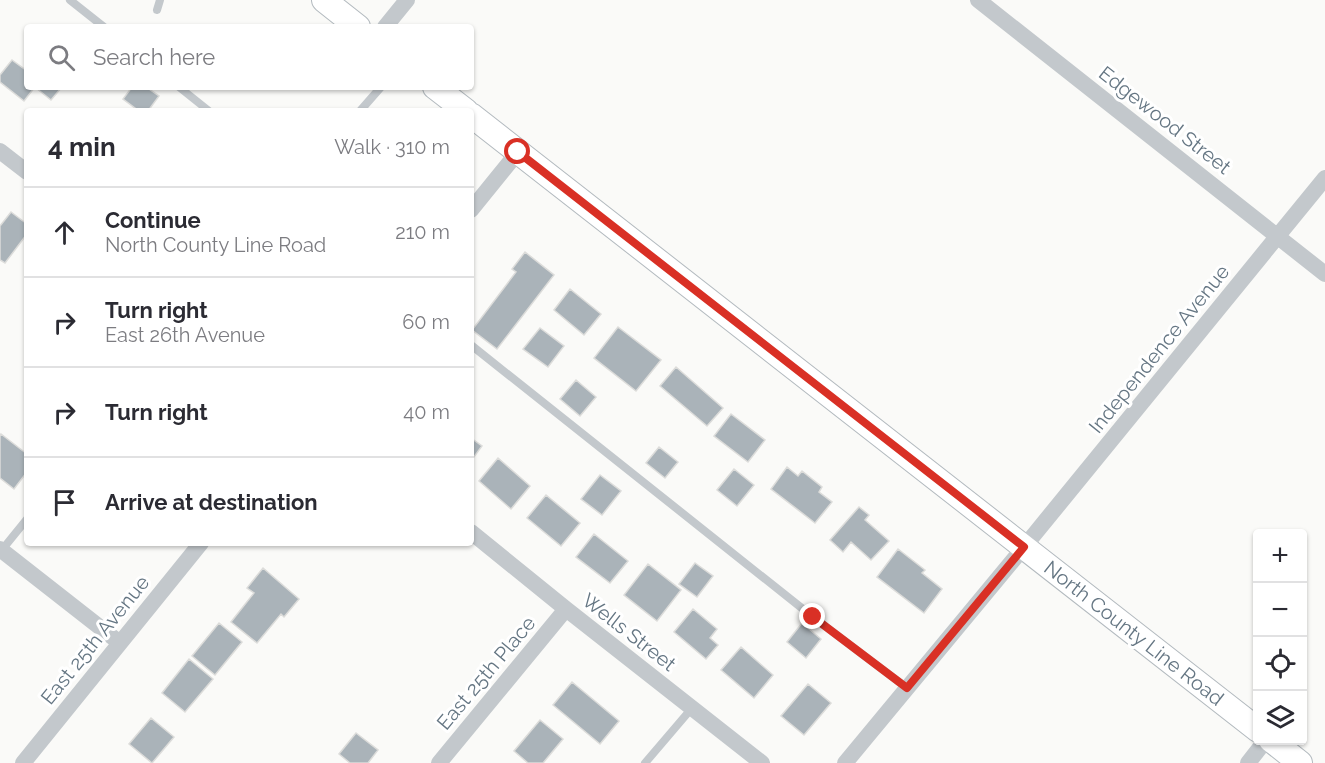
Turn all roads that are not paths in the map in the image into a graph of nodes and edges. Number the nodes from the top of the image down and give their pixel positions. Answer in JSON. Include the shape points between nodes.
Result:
{"nodes":[{"id":1,"x":70,"y":0,"type":"edge"},
{"id":2,"x":160,"y":0,"type":"edge"},
{"id":3,"x":324,"y":0,"type":"edge"},
{"id":4,"x":407,"y":0,"type":"edge"},
{"id":5,"x":978,"y":0,"type":"edge"},
{"id":6,"x":157,"y":10,"type":"dead end"},
{"id":7,"x":100,"y":24,"type":"edge"},
{"id":8,"x":354,"y":24,"type":"edge"},
{"id":9,"x":387,"y":24,"type":"edge"},
{"id":10,"x":183,"y":90,"type":"edge"},
{"id":11,"x":378,"y":90,"type":"edge"},
{"id":12,"x":439,"y":90,"type":"edge"},
{"id":13,"x":204,"y":108,"type":"edge"},
{"id":14,"x":363,"y":108,"type":"edge"},
{"id":15,"x":462,"y":108,"type":"edge"},
{"id":16,"x":474,"y":117,"type":"edge"},
{"id":17,"x":0,"y":151,"type":"edge"},
{"id":18,"x":518,"y":152,"type":"junction"},
{"id":19,"x":24,"y":170,"type":"edge"},
{"id":20,"x":1325,"y":178,"type":"edge"},
{"id":21,"x":474,"y":206,"type":"edge"},
{"id":22,"x":1278,"y":237,"type":"junction"},
{"id":23,"x":1325,"y":274,"type":"edge"},
{"id":24,"x":474,"y":347,"type":"edge"},
{"id":25,"x":24,"y":523,"type":"edge"},
{"id":26,"x":474,"y":534,"type":"edge"},
{"id":27,"x":199,"y":546,"type":"edge"},
{"id":28,"x":1024,"y":547,"type":"junction"},
{"id":29,"x":1,"y":550,"type":"edge"},
{"id":30,"x":566,"y":609,"type":"junction"},
{"id":31,"x":120,"y":643,"type":"junction"},
{"id":32,"x":907,"y":688,"type":"junction"},
{"id":33,"x":692,"y":708,"type":"junction"},
{"id":34,"x":1253,"y":727,"type":"edge"},
{"id":35,"x":1263,"y":745,"type":"edge"},
{"id":36,"x":1276,"y":745,"type":"edge"},
{"id":37,"x":23,"y":763,"type":"edge"},
{"id":38,"x":439,"y":763,"type":"edge"},
{"id":39,"x":645,"y":763,"type":"edge"},
{"id":40,"x":762,"y":763,"type":"edge"},
{"id":41,"x":845,"y":763,"type":"edge"},
{"id":42,"x":1248,"y":763,"type":"edge"},
{"id":43,"x":1300,"y":763,"type":"edge"}],
"edges":[{"from":1,"to":7,"type":"lane"},
{"from":2,"to":6,"type":"lane"},
{"from":3,"to":8,"type":"main road"},
{"from":4,"to":9,"type":"street"},
{"from":5,"to":22,"type":"street","name":"Edgewood Street"},
{"from":10,"to":13,"type":"lane"},
{"from":11,"to":14,"type":"lane"},
{"from":12,"to":15,"type":"main road"},
{"from":16,"to":18,"type":"main road","name":"North County Line Road"},
{"from":17,"to":19,"type":"street"},
{"from":18,"to":21,"type":"street"},
{"from":18,"to":28,"type":"main road","name":"North County Line Road"},
{"from":20,"to":22,"type":"street","name":"Independence Avenue"},
{"from":22,"to":23,"type":"street","name":"Edgewood Street"},
{"from":22,"to":28,"type":"street","name":"Independence Avenue"},
{"from":24,"to":32,"type":"lane"},
{"from":25,"to":29,"type":"lane"},
{"from":26,"to":30,"type":"street","name":"Wells Street"},
{"from":27,"to":31,"type":"street","name":"East 25th Avenue"},
{"from":28,"to":32,"type":"street","name":"Independence Avenue"},
{"from":28,"to":34,"type":"main road","name":"North County Line Road"},
{"from":29,"to":31,"type":"street"},
{"from":30,"to":33,"type":"street","name":"Wells Street"},
{"from":30,"to":38,"type":"street","name":"East 25th Place"},
{"from":31,"to":37,"type":"street","name":"East 25th Avenue"},
{"from":32,"to":41,"type":"street","name":"Independence Avenue"},
{"from":33,"to":39,"type":"lane"},
{"from":33,"to":40,"type":"street","name":"Wells Street"},
{"from":35,"to":42,"type":"street"},
{"from":36,"to":43,"type":"main road"}]}
